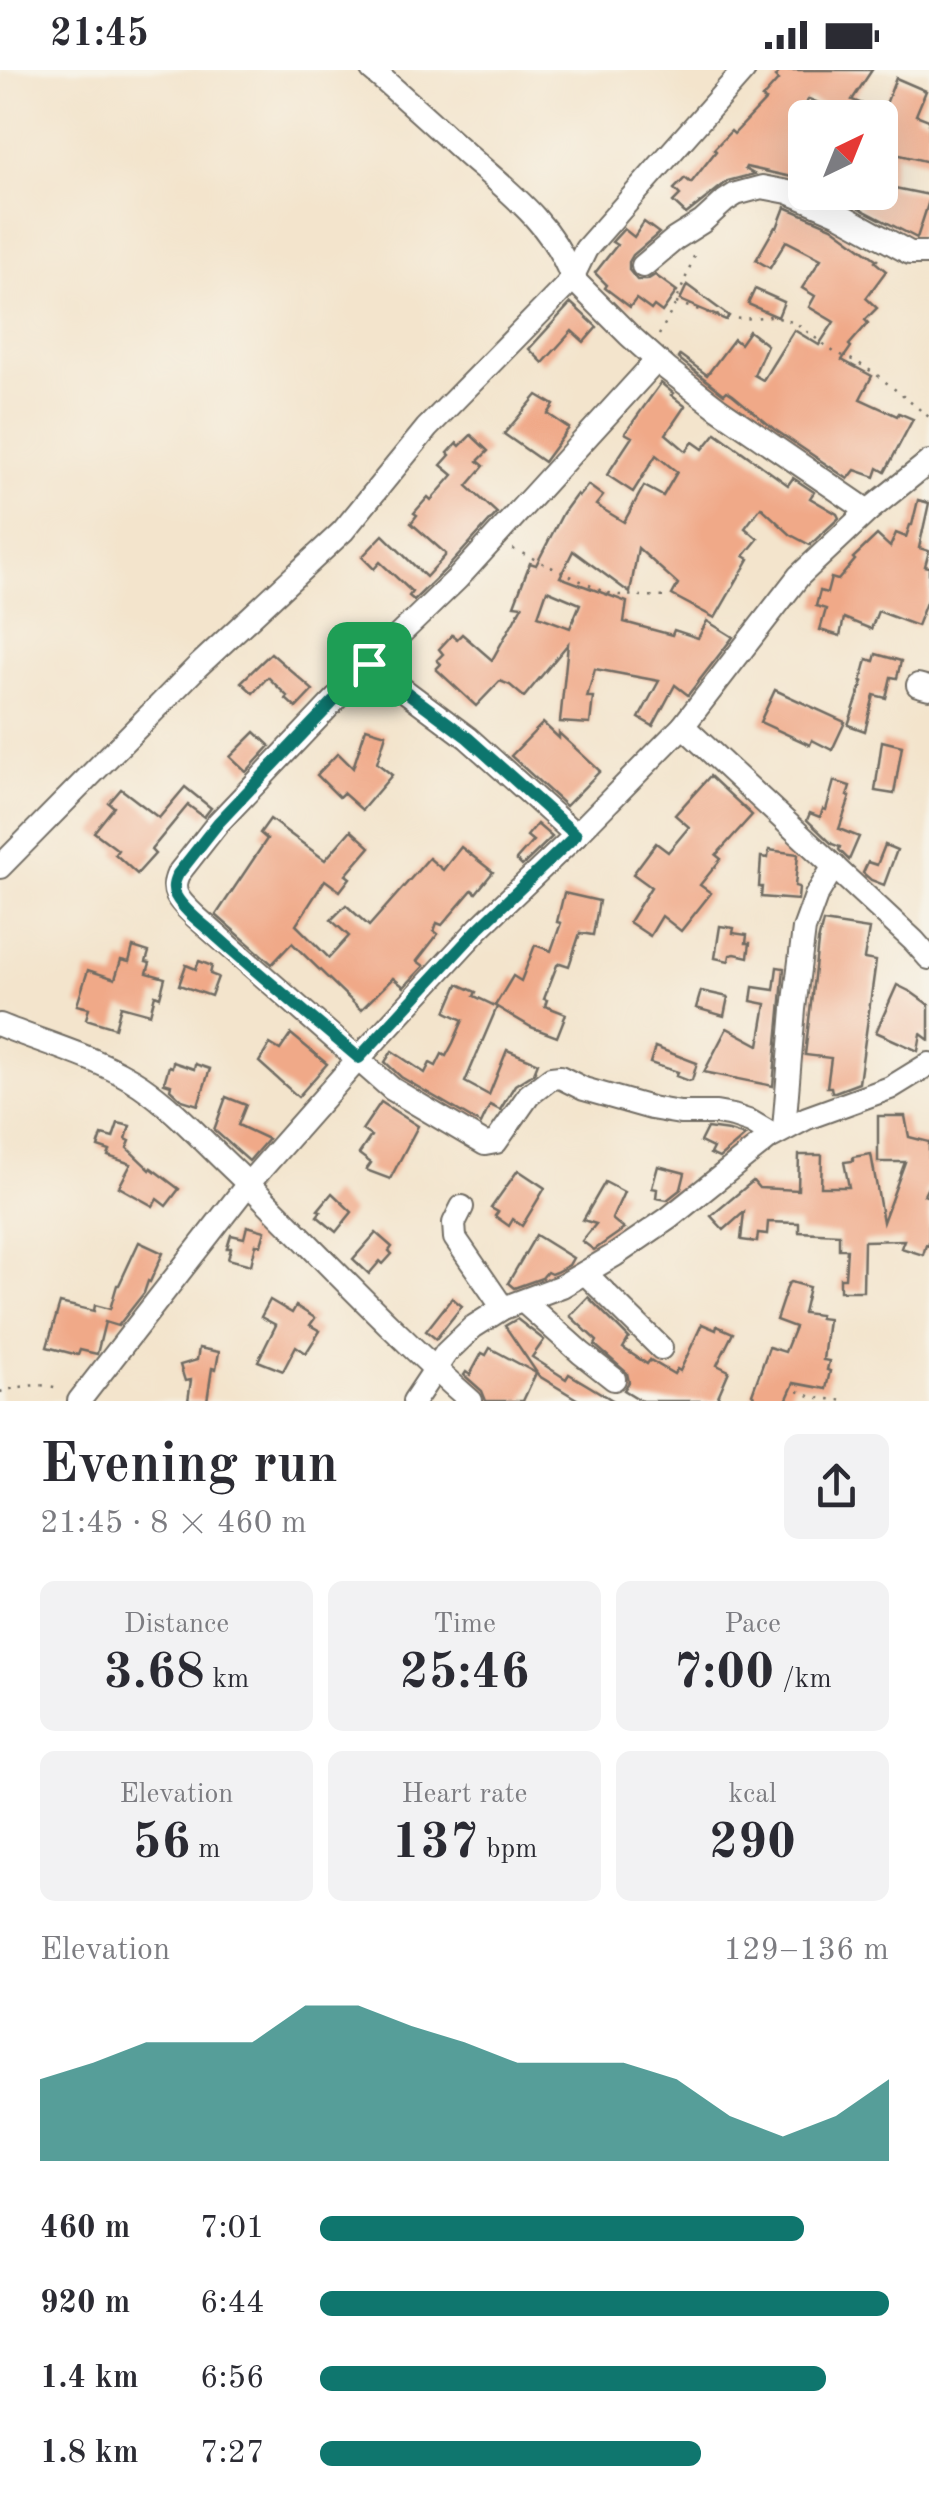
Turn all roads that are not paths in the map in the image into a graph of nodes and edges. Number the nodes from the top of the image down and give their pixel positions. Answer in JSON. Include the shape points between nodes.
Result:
{"nodes":[{"id":1,"x":372,"y":70,"type":"edge"},
{"id":2,"x":744,"y":70,"type":"edge"},
{"id":3,"x":929,"y":252,"type":"edge"},
{"id":4,"x":643,"y":266,"type":"dead end"},
{"id":5,"x":572,"y":278,"type":"junction"},
{"id":6,"x":653,"y":358,"type":"junction"},
{"id":7,"x":929,"y":462,"type":"edge"},
{"id":8,"x":868,"y":511,"type":"junction"},
{"id":9,"x":369,"y":664,"type":"junction"},
{"id":10,"x":682,"y":726,"type":"junction"},
{"id":11,"x":576,"y":835,"type":"junction"},
{"id":12,"x":834,"y":866,"type":"junction"},
{"id":13,"x":0,"y":867,"type":"edge"},
{"id":14,"x":929,"y":958,"type":"edge"},
{"id":15,"x":0,"y":1025,"type":"edge"},
{"id":16,"x":359,"y":1058,"type":"junction"},
{"id":17,"x":929,"y":1064,"type":"edge"},
{"id":18,"x":778,"y":1132,"type":"junction"},
{"id":19,"x":248,"y":1184,"type":"junction"},
{"id":20,"x":462,"y":1207,"type":"dead end"},
{"id":21,"x":585,"y":1273,"type":"junction"},
{"id":22,"x":514,"y":1305,"type":"junction"},
{"id":23,"x":661,"y":1348,"type":"dead end"},
{"id":24,"x":434,"y":1369,"type":"junction"},
{"id":25,"x":614,"y":1379,"type":"dead end"},
{"id":26,"x":80,"y":1400,"type":"edge"},
{"id":27,"x":414,"y":1401,"type":"edge"},
{"id":28,"x":470,"y":1401,"type":"edge"}],
"edges":[{"from":1,"to":5,"type":"street","via":[[540,221]]},
{"from":2,"to":5,"type":"street","via":[[586,249]]},
{"from":3,"to":4,"type":"street","via":[[910,253],[838,214],[762,187],[725,201]]},
{"from":5,"to":6,"type":"street"},
{"from":5,"to":13,"type":"street","via":[[427,428],[343,530]]},
{"from":6,"to":8,"type":"street"},
{"from":6,"to":9,"type":"street","via":[[494,539]]},
{"from":7,"to":8,"type":"street"},
{"from":8,"to":10,"type":"street","via":[[799,576]]},
{"from":9,"to":11,"type":"street","via":[[468,738]]},
{"from":9,"to":16,"type":"street","via":[[218,823],[174,883],[187,909]]},
{"from":10,"to":11,"type":"street"},
{"from":10,"to":12,"type":"street"},
{"from":11,"to":16,"type":"street"},
{"from":12,"to":14,"type":"street"},
{"from":12,"to":18,"type":"street","via":[[804,929]]},
{"from":15,"to":19,"type":"street","via":[[138,1084]]},
{"from":16,"to":18,"type":"street","via":[[392,1089],[485,1144],[496,1142],[528,1096],[560,1077],[636,1105],[716,1112]]},
{"from":16,"to":19,"type":"street"},
{"from":17,"to":18,"type":"street","via":[[880,1093]]},
{"from":18,"to":21,"type":"street"},
{"from":19,"to":24,"type":"street"},
{"from":19,"to":26,"type":"street"},
{"from":20,"to":22,"type":"street","via":[[455,1238]]},
{"from":21,"to":22,"type":"street"},
{"from":21,"to":23,"type":"street"},
{"from":22,"to":24,"type":"street","via":[[458,1338]]},
{"from":22,"to":25,"type":"street"},
{"from":24,"to":27,"type":"street"},
{"from":24,"to":28,"type":"street"}]}
